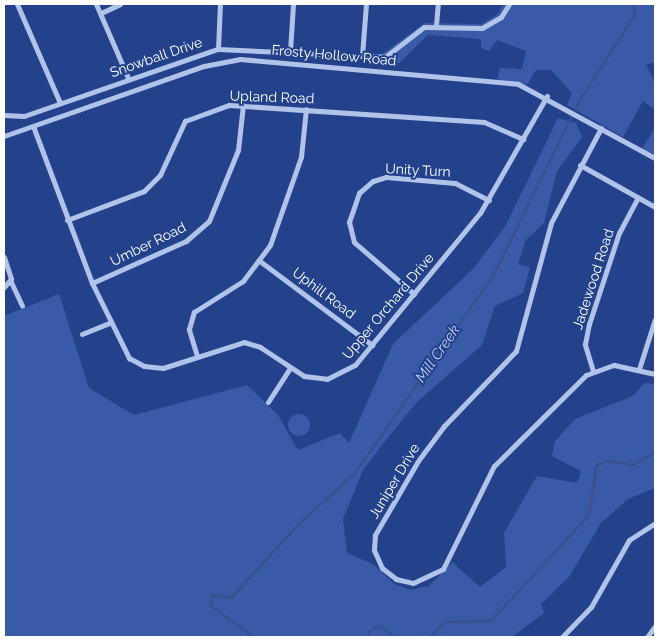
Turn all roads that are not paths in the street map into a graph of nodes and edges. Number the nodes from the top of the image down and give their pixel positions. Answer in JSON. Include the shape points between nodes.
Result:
{"nodes":[{"id":1,"x":17,"y":4,"type":"edge"},
{"id":2,"x":96,"y":4,"type":"edge"},
{"id":3,"x":120,"y":4,"type":"edge"},
{"id":4,"x":220,"y":4,"type":"edge"},
{"id":5,"x":293,"y":4,"type":"edge"},
{"id":6,"x":366,"y":4,"type":"edge"},
{"id":7,"x":438,"y":4,"type":"edge"},
{"id":8,"x":509,"y":4,"type":"edge"},
{"id":9,"x":101,"y":13,"type":"junction"},
{"id":10,"x":436,"y":25,"type":"junction"},
{"id":11,"x":218,"y":49,"type":"junction"},
{"id":12,"x":290,"y":51,"type":"junction"},
{"id":13,"x":362,"y":56,"type":"junction"},
{"id":14,"x":128,"y":78,"type":"junction"},
{"id":15,"x":547,"y":96,"type":"junction"},
{"id":16,"x":60,"y":103,"type":"junction"},
{"id":17,"x":243,"y":105,"type":"junction"},
{"id":18,"x":306,"y":109,"type":"junction"},
{"id":19,"x":4,"y":116,"type":"edge"},
{"id":20,"x":32,"y":126,"type":"junction"},
{"id":21,"x":601,"y":128,"type":"junction"},
{"id":22,"x":4,"y":136,"type":"edge"},
{"id":23,"x":523,"y":139,"type":"junction"},
{"id":24,"x":655,"y":158,"type":"edge"},
{"id":25,"x":580,"y":165,"type":"junction"},
{"id":26,"x":638,"y":198,"type":"junction"},
{"id":27,"x":489,"y":200,"type":"junction"},
{"id":28,"x":655,"y":207,"type":"edge"},
{"id":29,"x":67,"y":220,"type":"junction"},
{"id":30,"x":4,"y":258,"type":"edge"},
{"id":31,"x":261,"y":262,"type":"junction"},
{"id":32,"x":11,"y":282,"type":"junction"},
{"id":33,"x":92,"y":282,"type":"junction"},
{"id":34,"x":4,"y":287,"type":"edge"},
{"id":35,"x":414,"y":294,"type":"junction"},
{"id":36,"x":22,"y":306,"type":"dead end"},
{"id":37,"x":655,"y":319,"type":"edge"},
{"id":38,"x":109,"y":323,"type":"junction"},
{"id":39,"x":82,"y":334,"type":"dead end"},
{"id":40,"x":372,"y":345,"type":"junction"},
{"id":41,"x":197,"y":356,"type":"junction"},
{"id":42,"x":290,"y":368,"type":"junction"},
{"id":43,"x":639,"y":370,"type":"junction"},
{"id":44,"x":592,"y":371,"type":"junction"},
{"id":45,"x":655,"y":374,"type":"edge"},
{"id":46,"x":268,"y":402,"type":"dead end"},
{"id":47,"x":655,"y":523,"type":"edge"},
{"id":48,"x":655,"y":626,"type":"edge"},
{"id":49,"x":562,"y":637,"type":"edge"},
{"id":50,"x":647,"y":637,"type":"edge"}],
"edges":[{"from":1,"to":16,"type":"street"},
{"from":2,"to":9,"type":"street"},
{"from":3,"to":9,"type":"street"},
{"from":4,"to":11,"type":"street"},
{"from":5,"to":12,"type":"street"},
{"from":6,"to":13,"type":"street"},
{"from":7,"to":10,"type":"street"},
{"from":8,"to":10,"type":"street","name":"Snowball Drive","via":[[501,17],[482,28]]},
{"from":9,"to":14,"type":"street"},
{"from":10,"to":13,"type":"street","name":"Snowball Drive","via":[[416,32],[392,54]]},
{"from":11,"to":12,"type":"street","name":"Snowball Drive"},
{"from":11,"to":14,"type":"street","name":"Snowball Drive"},
{"from":12,"to":13,"type":"street","name":"Snowball Drive"},
{"from":14,"to":16,"type":"street","name":"Snowball Drive"},
{"from":15,"to":20,"type":"street","name":"Frosty Hollow Road","via":[[494,80],[240,59],[204,66]]},
{"from":15,"to":21,"type":"street","name":"Frosty Hollow Road"},
{"from":15,"to":23,"type":"street","name":"Upper Orchard Drive"},
{"from":16,"to":19,"type":"street","name":"Snowball Drive","via":[[24,116]]},
{"from":17,"to":18,"type":"street","name":"Upland Road"},
{"from":17,"to":29,"type":"street","name":"Upland Road","via":[[219,107],[189,118],[176,132],[151,186]]},
{"from":17,"to":33,"type":"street","name":"Umber Road","via":[[238,150],[206,224],[186,241]]},
{"from":18,"to":23,"type":"street","name":"Upland Road","via":[[484,122]]},
{"from":18,"to":31,"type":"street","via":[[302,157]]},
{"from":20,"to":22,"type":"street","name":"Frosty Hollow Road"},
{"from":20,"to":29,"type":"street","name":"Upper Orchard Drive"},
{"from":21,"to":24,"type":"street","name":"Frosty Hollow Road"},
{"from":21,"to":25,"type":"street","name":"Juniper Drive"},
{"from":23,"to":27,"type":"street","name":"Upper Orchard Drive"},
{"from":25,"to":26,"type":"street"},
{"from":25,"to":44,"type":"street","name":"Juniper Drive","via":[[551,223],[516,351],[433,438],[378,528],[374,550],[385,571],[413,584],[443,568],[498,460]]},
{"from":26,"to":28,"type":"street"},
{"from":26,"to":44,"type":"street","name":"Jadewood Road","via":[[619,232],[589,324],[585,344]]},
{"from":27,"to":35,"type":"street","name":"Upper Orchard Drive"},
{"from":27,"to":35,"type":"street","name":"Unity Turn","via":[[455,183],[386,177],[369,183],[359,193],[349,222],[354,242]]},
{"from":29,"to":33,"type":"street","name":"Upper Orchard Drive"},
{"from":30,"to":32,"type":"street"},
{"from":31,"to":40,"type":"street","name":"Uphill Road"},
{"from":31,"to":41,"type":"street","via":[[237,286],[194,312],[189,328]]},
{"from":32,"to":34,"type":"street"},
{"from":32,"to":36,"type":"street"},
{"from":33,"to":38,"type":"street","name":"Upper Orchard Drive"},
{"from":35,"to":40,"type":"street","name":"Upper Orchard Drive"},
{"from":37,"to":43,"type":"street"},
{"from":38,"to":39,"type":"street"},
{"from":38,"to":41,"type":"street","name":"Upper Orchard Drive","via":[[125,354],[144,366],[169,367]]},
{"from":40,"to":42,"type":"street","name":"Upper Orchard Drive","via":[[355,366],[335,377],[313,378]]},
{"from":41,"to":42,"type":"street","name":"Upper Orchard Drive","via":[[244,342],[260,347]]},
{"from":42,"to":46,"type":"street"},
{"from":43,"to":44,"type":"street","via":[[614,365]]},
{"from":43,"to":45,"type":"street"},
{"from":47,"to":49,"type":"street","via":[[629,540],[591,607]]},
{"from":48,"to":50,"type":"street"}]}
